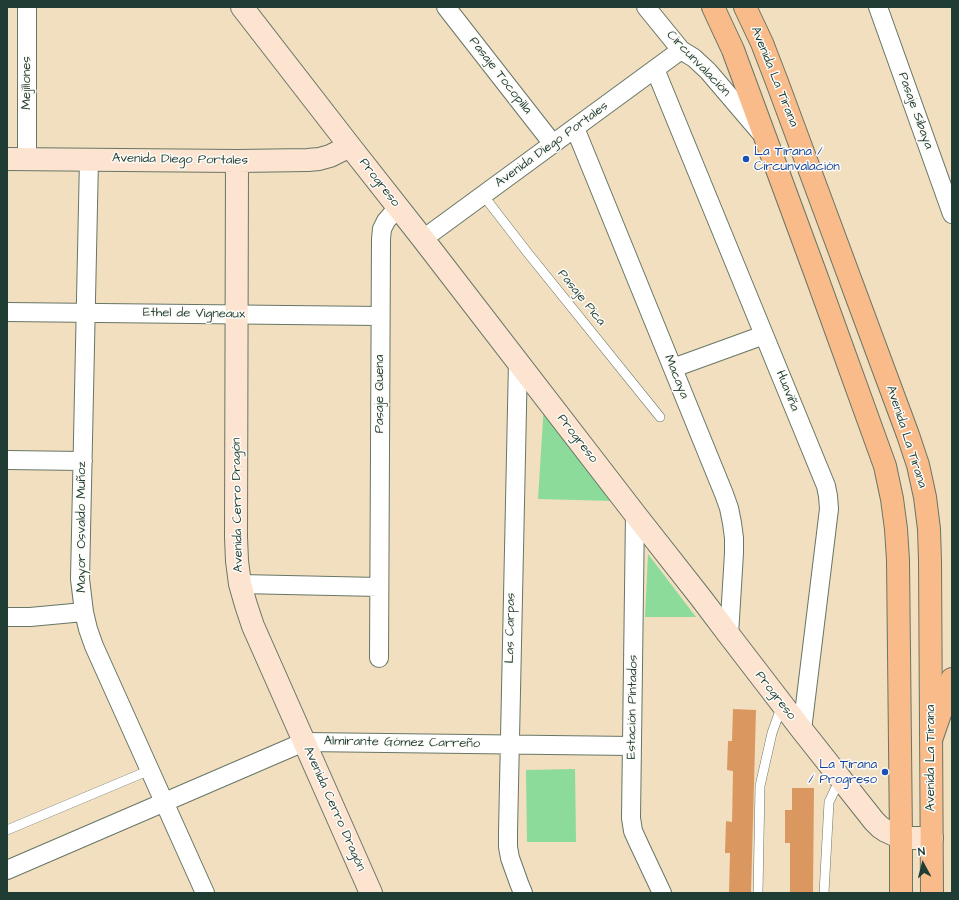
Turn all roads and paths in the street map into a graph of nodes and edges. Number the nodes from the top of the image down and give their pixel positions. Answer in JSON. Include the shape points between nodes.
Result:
{"nodes":[{"id":1,"x":27,"y":7,"type":"edge"},
{"id":2,"x":242,"y":7,"type":"edge"},
{"id":3,"x":446,"y":7,"type":"edge"},
{"id":4,"x":646,"y":7,"type":"edge"},
{"id":5,"x":713,"y":7,"type":"edge"},
{"id":6,"x":745,"y":7,"type":"edge"},
{"id":7,"x":878,"y":7,"type":"edge"},
{"id":8,"x":681,"y":50,"type":"junction"},
{"id":9,"x":655,"y":69,"type":"junction"},
{"id":10,"x":575,"y":128,"type":"junction"},
{"id":11,"x":766,"y":139,"type":"junction"},
{"id":12,"x":553,"y":144,"type":"junction"},
{"id":13,"x":349,"y":145,"type":"junction"},
{"id":14,"x":17,"y":159,"type":"edge"},
{"id":15,"x":89,"y":159,"type":"junction"},
{"id":16,"x":237,"y":161,"type":"junction"},
{"id":17,"x":483,"y":196,"type":"junction"},
{"id":18,"x":399,"y":208,"type":"junction"},
{"id":19,"x":952,"y":214,"type":"edge"},
{"id":20,"x":423,"y":239,"type":"junction"},
{"id":21,"x":7,"y":312,"type":"edge"},
{"id":22,"x":86,"y":313,"type":"junction"},
{"id":23,"x":236,"y":315,"type":"junction"},
{"id":24,"x":380,"y":316,"type":"junction"},
{"id":25,"x":764,"y":335,"type":"junction"},
{"id":26,"x":518,"y":361,"type":"junction"},
{"id":27,"x":673,"y":368,"type":"junction"},
{"id":28,"x":660,"y":417,"type":"dead end"},
{"id":29,"x":7,"y":460,"type":"edge"},
{"id":30,"x":83,"y":461,"type":"junction"},
{"id":31,"x":635,"y":514,"type":"junction"},
{"id":32,"x":240,"y":584,"type":"junction"},
{"id":33,"x":379,"y":587,"type":"junction"},
{"id":34,"x":84,"y":612,"type":"junction"},
{"id":35,"x":7,"y":617,"type":"edge"},
{"id":36,"x":30,"y":617,"type":"junction"},
{"id":37,"x":7,"y":628,"type":"edge"},
{"id":38,"x":729,"y":635,"type":"junction"},
{"id":39,"x":378,"y":658,"type":"dead end"},
{"id":40,"x":952,"y":679,"type":"edge"},
{"id":41,"x":782,"y":704,"type":"junction"},
{"id":42,"x":802,"y":730,"type":"junction"},
{"id":43,"x":931,"y":740,"type":"junction"},
{"id":44,"x":304,"y":742,"type":"junction"},
{"id":45,"x":509,"y":744,"type":"junction"},
{"id":46,"x":632,"y":746,"type":"junction"},
{"id":47,"x":150,"y":770,"type":"junction"},
{"id":48,"x":840,"y":779,"type":"junction"},
{"id":49,"x":164,"y":802,"type":"junction"},
{"id":50,"x":7,"y":830,"type":"edge"},
{"id":51,"x":901,"y":838,"type":"junction"},
{"id":52,"x":932,"y":838,"type":"junction"},
{"id":53,"x":7,"y":870,"type":"edge"},
{"id":54,"x":205,"y":893,"type":"edge"},
{"id":55,"x":371,"y":893,"type":"edge"},
{"id":56,"x":523,"y":893,"type":"edge"},
{"id":57,"x":662,"y":893,"type":"edge"},
{"id":58,"x":758,"y":893,"type":"edge"},
{"id":59,"x":824,"y":893,"type":"edge"},
{"id":60,"x":901,"y":893,"type":"edge"},
{"id":61,"x":932,"y":893,"type":"edge"}],
"edges":[{"from":1,"to":14,"type":"street","name":"Mejillones"},
{"from":2,"to":13,"type":"street","name":"Progreso"},
{"from":3,"to":12,"type":"street","name":"Pasaje Tocopilla"},
{"from":4,"to":8,"type":"street","name":"Circunvalación"},
{"from":5,"to":11,"type":"main road","via":[[733,50]]},
{"from":6,"to":43,"type":"main road","name":"Avenida La Tirana","via":[[780,89],[918,465],[929,529]]},
{"from":7,"to":19,"type":"street","name":"Pasaje Sibaya"},
{"from":8,"to":9,"type":"street","name":"Avenida Diego Portales"},
{"from":8,"to":11,"type":"street","name":"Circunvalación","via":[[708,71]]},
{"from":9,"to":10,"type":"street","name":"Avenida Diego Portales"},
{"from":9,"to":25,"type":"street","name":"Huaviña"},
{"from":10,"to":12,"type":"street","name":"Avenida Diego Portales"},
{"from":10,"to":27,"type":"street","name":"Macaya"},
{"from":11,"to":51,"type":"main road","via":[[885,466],[892,499],[898,560]]},
{"from":12,"to":17,"type":"street","name":"Avenida Diego Portales"},
{"from":13,"to":16,"type":"street","name":"Avenida Diego Portales","via":[[319,159]]},
{"from":13,"to":18,"type":"street","name":"Progreso"},
{"from":14,"to":15,"type":"street","name":"Avenida Diego Portales"},
{"from":15,"to":16,"type":"street","name":"Avenida Diego Portales"},
{"from":15,"to":22,"type":"street","name":"Mayor Osvaldo Muñoz"},
{"from":16,"to":23,"type":"street","name":"Avenida Cerro Dragón"},
{"from":17,"to":20,"type":"street","name":"Avenida Diego Portales"},
{"from":17,"to":28,"type":"lane","name":"Pasaje Pica"},
{"from":18,"to":20,"type":"street","name":"Progreso"},
{"from":18,"to":24,"type":"street","name":"Pasaje Quena","via":[[382,229]]},
{"from":20,"to":26,"type":"street","name":"Progreso"},
{"from":21,"to":22,"type":"street","name":"Ethel de Vigneaux"},
{"from":22,"to":23,"type":"street","name":"Ethel de Vigneaux"},
{"from":22,"to":30,"type":"street","name":"Mayor Osvaldo Muñoz"},
{"from":23,"to":24,"type":"street","name":"Ethel de Vigneaux"},
{"from":23,"to":32,"type":"street","name":"Avenida Cerro Dragón","via":[[236,538]]},
{"from":24,"to":33,"type":"street","name":"Pasaje Quena"},
{"from":25,"to":27,"type":"street"},
{"from":25,"to":42,"type":"street","name":"Huaviña","via":[[828,496],[829,509]]},
{"from":26,"to":31,"type":"street","name":"Progreso"},
{"from":26,"to":45,"type":"street","name":"Las Carpas"},
{"from":27,"to":38,"type":"street","name":"Macaya","via":[[724,494],[732,523],[734,553]]},
{"from":29,"to":30,"type":"street"},
{"from":30,"to":34,"type":"street","name":"Mayor Osvaldo Muñoz","via":[[80,579]]},
{"from":31,"to":38,"type":"street","name":"Progreso"},
{"from":31,"to":46,"type":"street","name":"Estación Pintados"},
{"from":32,"to":33,"type":"street"},
{"from":32,"to":44,"type":"street","name":"Avenida Cerro Dragón","via":[[253,626]]},
{"from":33,"to":39,"type":"street","name":"Pasaje Quena"},
{"from":34,"to":36,"type":"street"},
{"from":34,"to":47,"type":"street","name":"Mayor Osvaldo Muñoz","via":[[94,646]]},
{"from":35,"to":36,"type":"street"},
{"from":36,"to":37,"type":"street"},
{"from":38,"to":41,"type":"street","name":"Progreso"},
{"from":40,"to":43,"type":"main road"},
{"from":41,"to":42,"type":"street","name":"Progreso"},
{"from":41,"to":58,"type":"lane","via":[[772,733],[760,786]]},
{"from":42,"to":48,"type":"street","name":"Progreso"},
{"from":43,"to":52,"type":"main road","name":"Avenida La Tirana"},
{"from":44,"to":45,"type":"street","name":"Almirante Gómez Carreño"},
{"from":44,"to":49,"type":"street","name":"Almirante Gómez Carreño"},
{"from":44,"to":55,"type":"street","name":"Avenida Cerro Dragón"},
{"from":45,"to":46,"type":"street","name":"Almirante Gómez Carreño"},
{"from":45,"to":56,"type":"street","name":"Las Carpas","via":[[508,847]]},
{"from":46,"to":57,"type":"street","name":"Estación Pintados","via":[[633,831]]},
{"from":47,"to":49,"type":"street","name":"Mayor Osvaldo Muñoz"},
{"from":47,"to":50,"type":"lane"},
{"from":48,"to":51,"type":"street","name":"Progreso","via":[[880,827]]},
{"from":48,"to":59,"type":"lane","via":[[829,802]]},
{"from":49,"to":53,"type":"street","name":"Almirante Gómez Carreño"},
{"from":49,"to":54,"type":"street","name":"Mayor Osvaldo Muñoz"},
{"from":51,"to":52,"type":"street","name":"Progreso"},
{"from":51,"to":60,"type":"main road"},
{"from":52,"to":61,"type":"main road","name":"Avenida La Tirana"}]}
